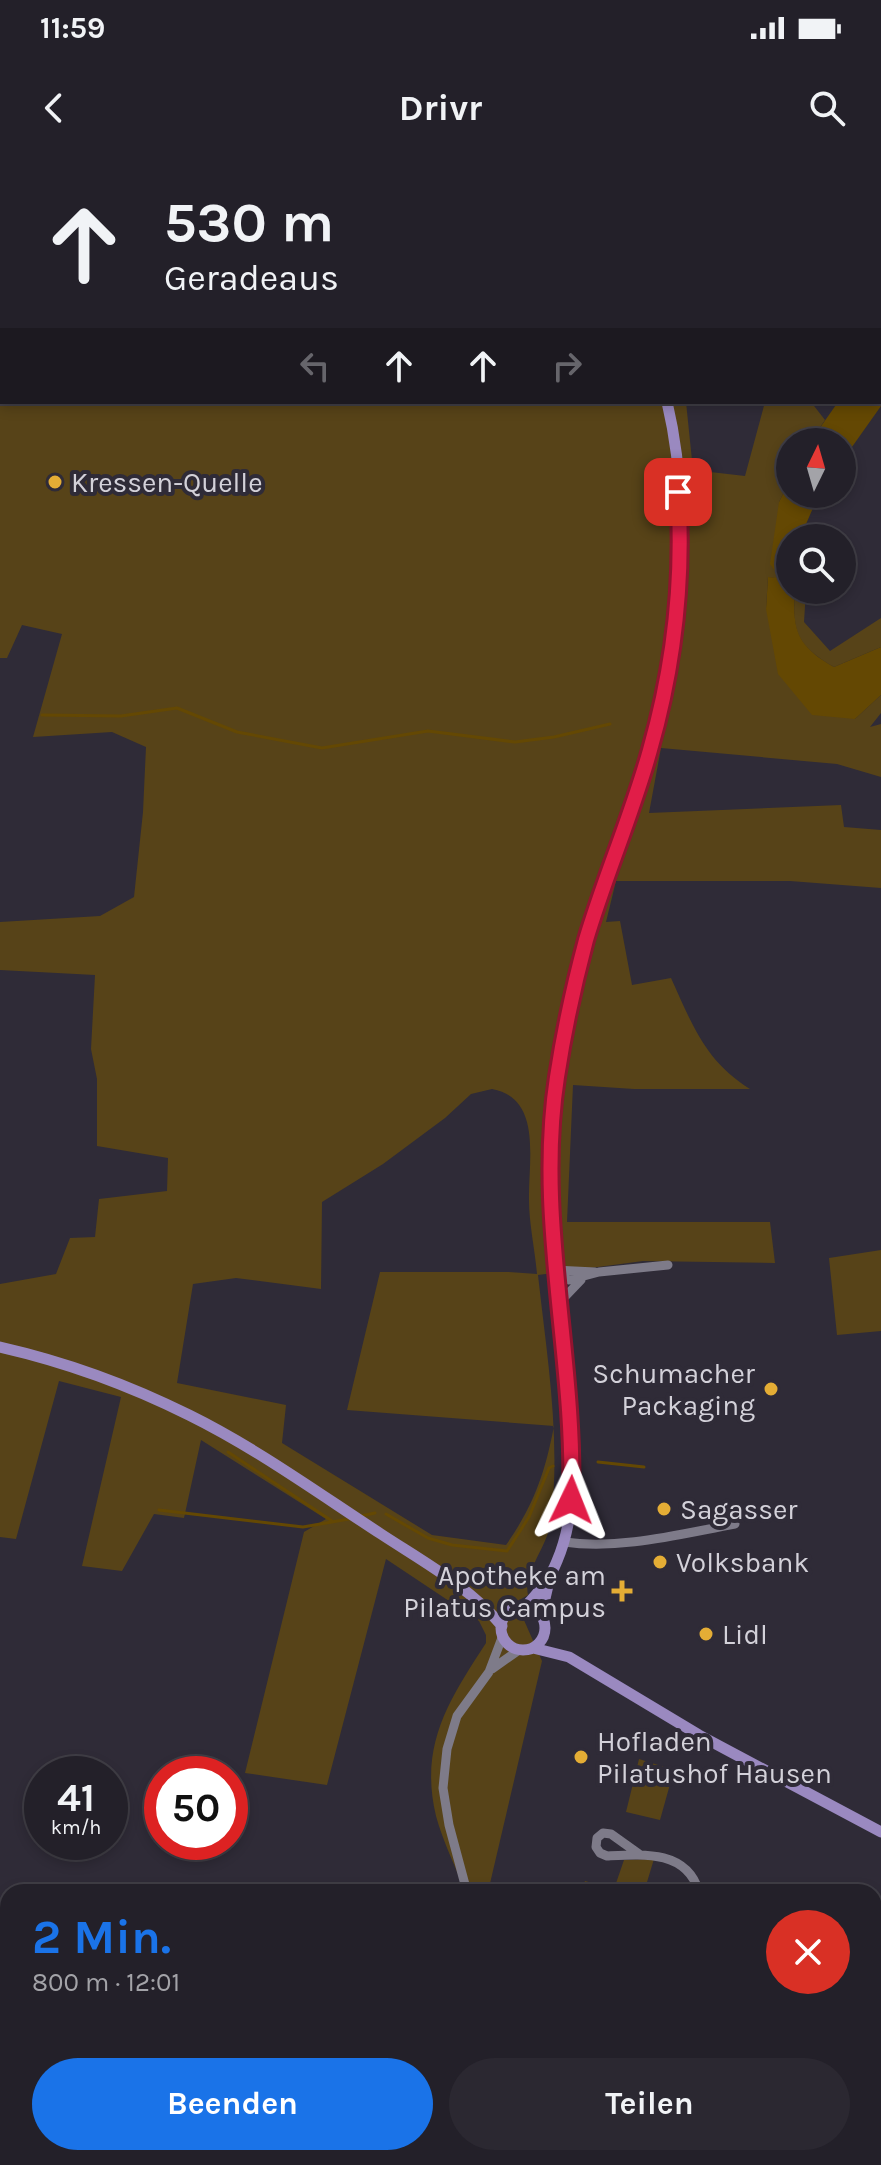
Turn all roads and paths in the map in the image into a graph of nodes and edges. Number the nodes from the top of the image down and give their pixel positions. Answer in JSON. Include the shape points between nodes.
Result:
{"nodes":[{"id":1,"x":667,"y":404,"type":"edge"},
{"id":2,"x":668,"y":1265,"type":"dead end"},
{"id":3,"x":554,"y":1272,"type":"junction"},
{"id":4,"x":599,"y":1272,"type":"junction"},
{"id":5,"x":585,"y":1277,"type":"junction"},
{"id":6,"x":559,"y":1303,"type":"junction"},
{"id":7,"x":0,"y":1347,"type":"edge"},
{"id":8,"x":735,"y":1524,"type":"dead end"},
{"id":9,"x":564,"y":1542,"type":"junction"},
{"id":10,"x":550,"y":1577,"type":"junction"},
{"id":11,"x":472,"y":1597,"type":"junction"},
{"id":12,"x":525,"y":1607,"type":"junction"},
{"id":13,"x":511,"y":1610,"type":"junction"},
{"id":14,"x":541,"y":1616,"type":"junction"},
{"id":15,"x":502,"y":1631,"type":"junction"},
{"id":16,"x":545,"y":1631,"type":"junction"},
{"id":17,"x":533,"y":1648,"type":"junction"},
{"id":18,"x":519,"y":1650,"type":"junction"},
{"id":19,"x":569,"y":1657,"type":"junction"},
{"id":20,"x":489,"y":1672,"type":"junction"},
{"id":21,"x":881,"y":1832,"type":"edge"},
{"id":22,"x":639,"y":1854,"type":"dead end"},
{"id":23,"x":465,"y":1884,"type":"edge"},
{"id":24,"x":695,"y":1884,"type":"edge"}],
"edges":[{"from":1,"to":3,"type":"main road","via":[[681,536],[677,613],[650,750],[587,939],[557,1078],[550,1204]]},
{"from":2,"to":4,"type":"street"},
{"from":3,"to":4,"type":"street"},
{"from":3,"to":5,"type":"street","via":[[569,1280]]},
{"from":3,"to":6,"type":"main road"},
{"from":4,"to":5,"type":"street"},
{"from":5,"to":6,"type":"street"},
{"from":6,"to":9,"type":"main road","via":[[573,1449]]},
{"from":7,"to":11,"type":"main road","via":[[91,1372],[190,1415],[271,1462]]},
{"from":8,"to":9,"type":"street","via":[[636,1541]]},
{"from":9,"to":10,"type":"main road"},
{"from":10,"to":12,"type":"main road"},
{"from":10,"to":14,"type":"main road"},
{"from":11,"to":13,"type":"main road"},
{"from":11,"to":15,"type":"main road"},
{"from":12,"to":13,"type":"main road"},
{"from":12,"to":14,"type":"main road"},
{"from":13,"to":15,"type":"main road"},
{"from":14,"to":16,"type":"main road"},
{"from":15,"to":18,"type":"main road"},
{"from":15,"to":20,"type":"street"},
{"from":16,"to":17,"type":"main road"},
{"from":16,"to":19,"type":"main road"},
{"from":17,"to":18,"type":"main road"},
{"from":17,"to":19,"type":"main road"},
{"from":18,"to":20,"type":"street"},
{"from":19,"to":21,"type":"main road","via":[[699,1735]]},
{"from":20,"to":23,"type":"street","via":[[457,1716],[447,1749],[443,1788]]},
{"from":22,"to":24,"type":"street","via":[[680,1864]]}]}
